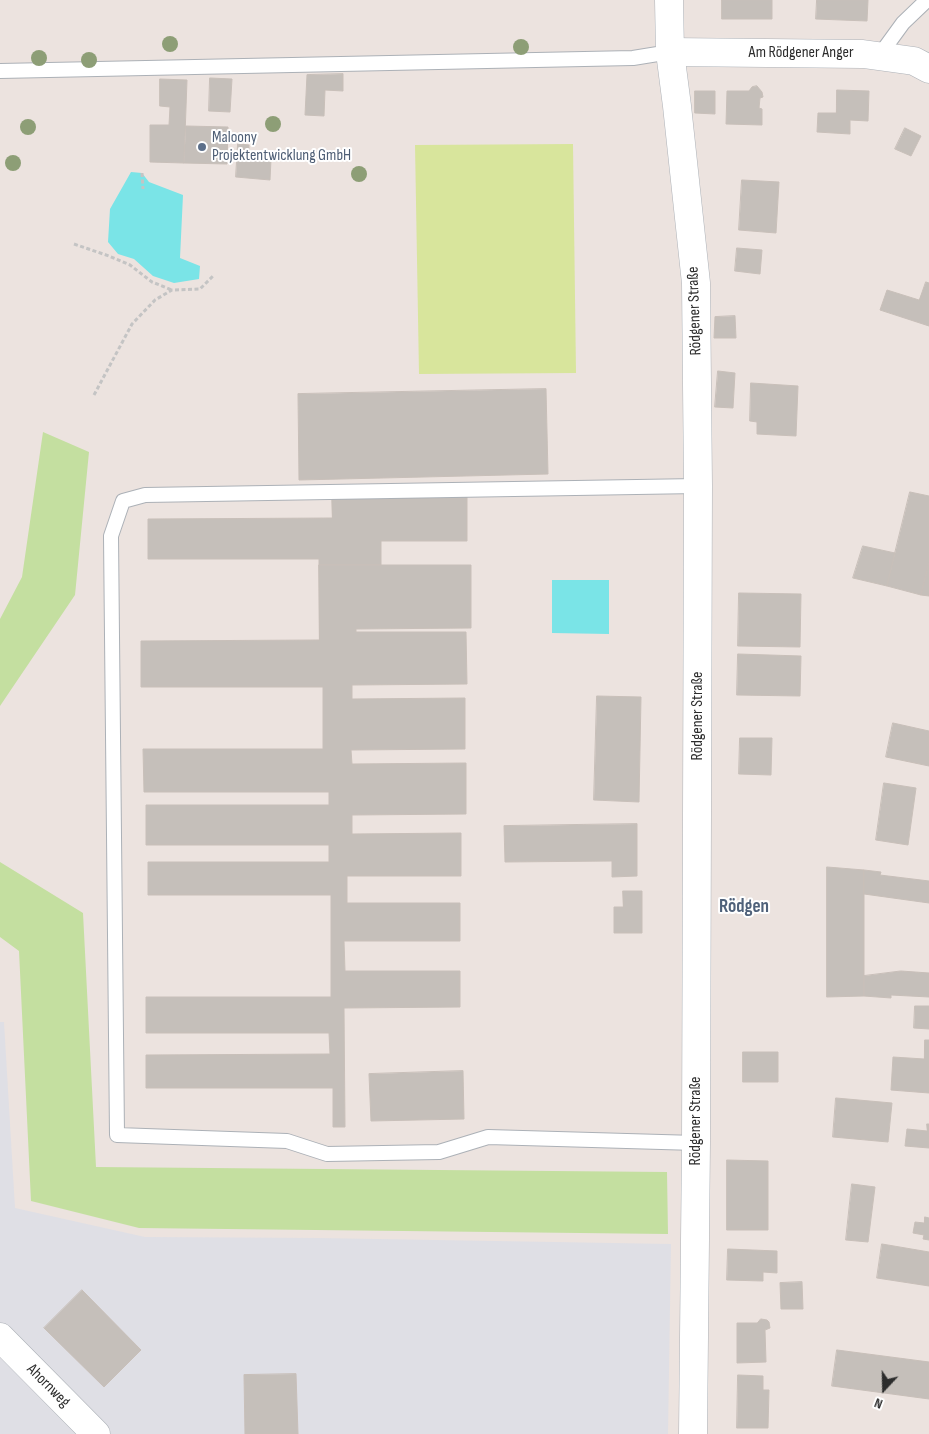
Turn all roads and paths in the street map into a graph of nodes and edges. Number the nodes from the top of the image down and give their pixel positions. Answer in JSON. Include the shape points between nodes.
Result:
{"nodes":[{"id":1,"x":669,"y":0,"type":"edge"},
{"id":2,"x":927,"y":0,"type":"edge"},
{"id":3,"x":670,"y":52,"type":"junction"},
{"id":4,"x":879,"y":56,"type":"junction"},
{"id":5,"x":929,"y":69,"type":"edge"},
{"id":6,"x":0,"y":70,"type":"edge"},
{"id":7,"x":142,"y":173,"type":"dead end"},
{"id":8,"x":143,"y":189,"type":"dead end"},
{"id":9,"x":74,"y":244,"type":"dead end"},
{"id":10,"x":214,"y":275,"type":"dead end"},
{"id":11,"x":172,"y":290,"type":"junction"},
{"id":12,"x":94,"y":395,"type":"dead end"},
{"id":13,"x":698,"y":486,"type":"junction"},
{"id":14,"x":696,"y":1143,"type":"junction"},
{"id":15,"x":0,"y":1337,"type":"edge"},
{"id":16,"x":96,"y":1434,"type":"edge"},
{"id":17,"x":693,"y":1434,"type":"edge"}],
"edges":[{"from":1,"to":3,"type":"street","name":"Rödgener Straße"},
{"from":2,"to":4,"type":"lane"},
{"from":3,"to":4,"type":"street","name":"Am Rödgener Anger"},
{"from":3,"to":6,"type":"lane","via":[[633,58]]},
{"from":3,"to":13,"type":"street","name":"Rödgener Straße","via":[[696,284]]},
{"from":4,"to":5,"type":"street","name":"Am Rödgener Anger","via":[[914,61]]},
{"from":7,"to":8,"type":"path"},
{"from":9,"to":11,"type":"path","via":[[130,265],[152,282]]},
{"from":10,"to":11,"type":"path","via":[[200,290]]},
{"from":11,"to":12,"type":"path","via":[[156,300],[132,324]]},
{"from":13,"to":14,"type":"street","name":"Rödgener Straße"},
{"from":13,"to":14,"type":"lane","via":[[145,495],[124,501],[111,536],[117,1135],[287,1140],[327,1154],[439,1152],[488,1136]]},
{"from":14,"to":17,"type":"street","name":"Rödgener Straße"},
{"from":15,"to":16,"type":"street","name":"Ahornweg"}]}
